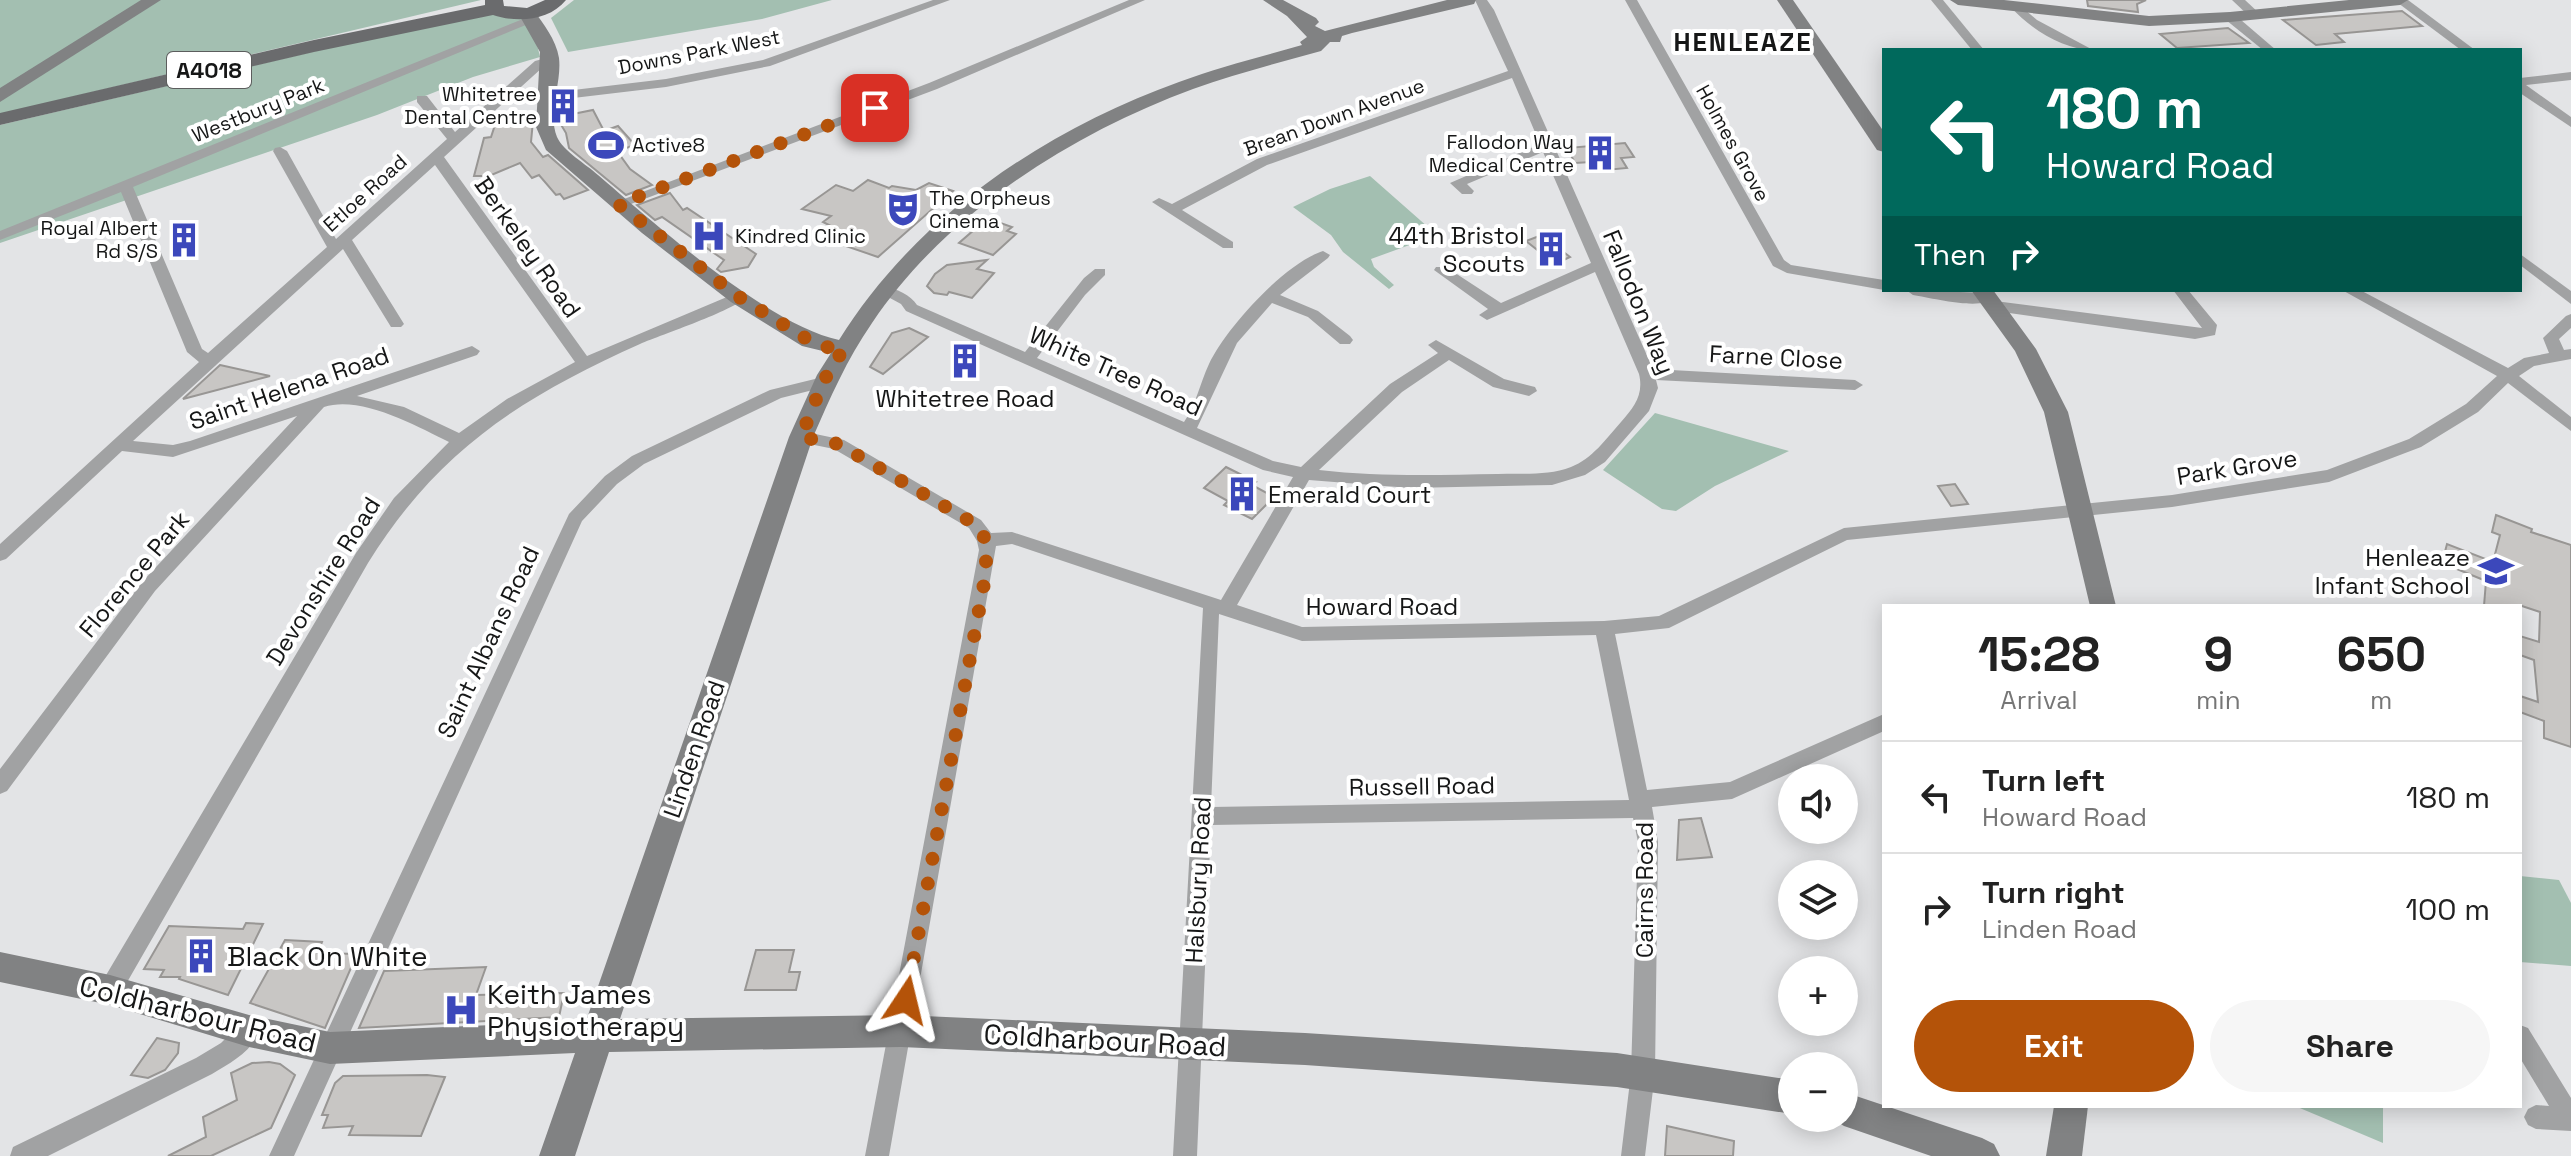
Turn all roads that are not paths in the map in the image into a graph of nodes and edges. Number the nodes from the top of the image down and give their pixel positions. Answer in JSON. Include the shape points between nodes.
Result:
{"nodes":[{"id":1,"x":153,"y":0,"type":"edge"},
{"id":2,"x":557,"y":0,"type":"edge"},
{"id":3,"x":944,"y":0,"type":"edge"},
{"id":4,"x":1139,"y":0,"type":"edge"},
{"id":5,"x":1271,"y":0,"type":"edge"},
{"id":6,"x":1468,"y":0,"type":"edge"},
{"id":7,"x":1481,"y":0,"type":"edge"},
{"id":8,"x":1631,"y":0,"type":"edge"},
{"id":9,"x":1785,"y":0,"type":"edge"},
{"id":10,"x":1937,"y":0,"type":"edge"},
{"id":11,"x":1958,"y":0,"type":"edge"},
{"id":12,"x":2238,"y":0,"type":"edge"},
{"id":13,"x":2400,"y":0,"type":"edge"},
{"id":14,"x":1437,"y":3,"type":"edge"},
{"id":15,"x":494,"y":4,"type":"edge"},
{"id":16,"x":2045,"y":5,"type":"edge"},
{"id":17,"x":2017,"y":7,"type":"junction"},
{"id":18,"x":2254,"y":14,"type":"junction"},
{"id":19,"x":2230,"y":17,"type":"junction"},
{"id":20,"x":535,"y":19,"type":"junction"},
{"id":21,"x":1325,"y":38,"type":"junction"},
{"id":22,"x":1976,"y":48,"type":"edge"},
{"id":23,"x":2083,"y":48,"type":"edge"},
{"id":24,"x":2268,"y":48,"type":"edge"},
{"id":25,"x":2466,"y":48,"type":"edge"},
{"id":26,"x":550,"y":59,"type":"junction"},
{"id":27,"x":1515,"y":73,"type":"junction"},
{"id":28,"x":2571,"y":76,"type":"edge"},
{"id":29,"x":2522,"y":84,"type":"edge"},
{"id":30,"x":2522,"y":86,"type":"edge"},
{"id":31,"x":0,"y":96,"type":"edge"},
{"id":32,"x":548,"y":97,"type":"junction"},
{"id":33,"x":422,"y":99,"type":"dead end"},
{"id":34,"x":0,"y":119,"type":"edge"},
{"id":35,"x":2571,"y":123,"type":"edge"},
{"id":36,"x":454,"y":139,"type":"junction"},
{"id":37,"x":1882,"y":143,"type":"edge"},
{"id":38,"x":1547,"y":146,"type":"junction"},
{"id":39,"x":280,"y":151,"type":"dead end"},
{"id":40,"x":436,"y":156,"type":"junction"},
{"id":41,"x":125,"y":185,"type":"junction"},
{"id":42,"x":1467,"y":191,"type":"dead end"},
{"id":43,"x":618,"y":204,"type":"junction"},
{"id":44,"x":0,"y":236,"type":"edge"},
{"id":45,"x":339,"y":243,"type":"junction"},
{"id":46,"x":1228,"y":245,"type":"dead end"},
{"id":47,"x":1323,"y":255,"type":"dead end"},
{"id":48,"x":2522,"y":260,"type":"edge"},
{"id":49,"x":1600,"y":264,"type":"junction"},
{"id":50,"x":1423,"y":267,"type":"dead end"},
{"id":51,"x":1100,"y":272,"type":"dead end"},
{"id":52,"x":1882,"y":285,"type":"edge"},
{"id":53,"x":1925,"y":292,"type":"edge"},
{"id":54,"x":2182,"y":292,"type":"edge"},
{"id":55,"x":2353,"y":292,"type":"edge"},
{"id":56,"x":1269,"y":296,"type":"junction"},
{"id":57,"x":739,"y":297,"type":"junction"},
{"id":58,"x":1988,"y":298,"type":"edge"},
{"id":59,"x":879,"y":299,"type":"junction"},
{"id":60,"x":2571,"y":299,"type":"edge"},
{"id":61,"x":2571,"y":319,"type":"edge"},
{"id":62,"x":396,"y":324,"type":"dead end"},
{"id":63,"x":1353,"y":324,"type":"dead end"},
{"id":64,"x":844,"y":348,"type":"junction"},
{"id":65,"x":472,"y":351,"type":"dead end"},
{"id":66,"x":2565,"y":354,"type":"edge"},
{"id":67,"x":1028,"y":358,"type":"junction"},
{"id":68,"x":209,"y":361,"type":"junction"},
{"id":69,"x":584,"y":363,"type":"junction"},
{"id":70,"x":1647,"y":374,"type":"junction"},
{"id":71,"x":2508,"y":375,"type":"junction"},
{"id":72,"x":823,"y":382,"type":"junction"},
{"id":73,"x":1855,"y":385,"type":"dead end"},
{"id":74,"x":1529,"y":391,"type":"dead end"},
{"id":75,"x":327,"y":401,"type":"junction"},
{"id":76,"x":2571,"y":425,"type":"edge"},
{"id":77,"x":1188,"y":429,"type":"junction"},
{"id":78,"x":801,"y":437,"type":"junction"},
{"id":79,"x":461,"y":441,"type":"junction"},
{"id":80,"x":118,"y":445,"type":"junction"},
{"id":81,"x":1303,"y":475,"type":"junction"},
{"id":82,"x":2080,"y":510,"type":"junction"},
{"id":83,"x":1844,"y":534,"type":"joint"},
{"id":84,"x":986,"y":540,"type":"junction"},
{"id":85,"x":0,"y":554,"type":"edge"},
{"id":86,"x":2103,"y":604,"type":"edge"},
{"id":87,"x":1220,"y":607,"type":"junction"},
{"id":88,"x":1604,"y":628,"type":"junction"},
{"id":89,"x":1882,"y":723,"type":"edge"},
{"id":90,"x":0,"y":785,"type":"edge"},
{"id":91,"x":1642,"y":804,"type":"junction"},
{"id":92,"x":1201,"y":816,"type":"junction"},
{"id":93,"x":0,"y":967,"type":"edge"},
{"id":94,"x":110,"y":990,"type":"junction"},
{"id":95,"x":249,"y":1031,"type":"junction"},
{"id":96,"x":901,"y":1031,"type":"junction"},
{"id":97,"x":599,"y":1037,"type":"junction"},
{"id":98,"x":2522,"y":1039,"type":"edge"},
{"id":99,"x":1189,"y":1044,"type":"junction"},
{"id":100,"x":330,"y":1048,"type":"junction"},
{"id":101,"x":1643,"y":1073,"type":"junction"},
{"id":102,"x":1778,"y":1095,"type":"edge"},
{"id":103,"x":2071,"y":1108,"type":"edge"},
{"id":104,"x":1858,"y":1114,"type":"edge"},
{"id":105,"x":2536,"y":1117,"type":"dead end"},
{"id":106,"x":2570,"y":1119,"type":"edge"},
{"id":107,"x":22,"y":1156,"type":"edge"},
{"id":108,"x":281,"y":1156,"type":"edge"},
{"id":109,"x":557,"y":1156,"type":"edge"},
{"id":110,"x":877,"y":1156,"type":"edge"},
{"id":111,"x":1185,"y":1156,"type":"edge"},
{"id":112,"x":1633,"y":1156,"type":"edge"},
{"id":113,"x":1982,"y":1156,"type":"edge"},
{"id":114,"x":2064,"y":1156,"type":"edge"}],
"edges":[{"from":1,"to":31,"type":"main road"},
{"from":2,"to":20,"type":"main road"},
{"from":3,"to":32,"type":"street","name":"Downs Park West","via":[[766,63],[666,83]]},
{"from":4,"to":43,"type":"street","via":[[933,86]]},
{"from":5,"to":21,"type":"main road"},
{"from":6,"to":14,"type":"main road","name":"Linden Road"},
{"from":7,"to":27,"type":"street","name":"Fallodon Way"},
{"from":8,"to":52,"type":"street","name":"Holmes Grove","via":[[1778,263],[1787,269]]},
{"from":9,"to":37,"type":"main road"},
{"from":10,"to":22,"type":"street"},
{"from":11,"to":17,"type":"main road"},
{"from":12,"to":18,"type":"street"},
{"from":13,"to":18,"type":"main road"},
{"from":13,"to":25,"type":"street"},
{"from":14,"to":21,"type":"main road","name":"Linden Road","via":[[1342,37]]},
{"from":15,"to":20,"type":"main road","number":"A4018","via":[[508,14]]},
{"from":15,"to":34,"type":"main road","number":"A4018"},
{"from":16,"to":17,"type":"main road"},
{"from":16,"to":19,"type":"main road","via":[[2149,21]]},
{"from":17,"to":23,"type":"street","via":[[2033,23]]},
{"from":18,"to":19,"type":"main road"},
{"from":19,"to":24,"type":"street"},
{"from":20,"to":26,"type":"main road"},
{"from":20,"to":41,"type":"street","name":"Westbury Park"},
{"from":21,"to":59,"type":"main road","name":"Linden Road","via":[[1315,47],[1171,91],[1101,121],[1023,165],[943,227]]},
{"from":26,"to":32,"type":"main road"},
{"from":26,"to":36,"type":"street","name":"Etloe Road"},
{"from":27,"to":38,"type":"street","name":"Fallodon Way"},
{"from":27,"to":46,"type":"street","name":"Brean Down Avenue","via":[[1262,162],[1165,206]]},
{"from":28,"to":29,"type":"street"},
{"from":30,"to":35,"type":"street"},
{"from":32,"to":43,"type":"main road","via":[[545,136]]},
{"from":33,"to":36,"type":"street"},
{"from":36,"to":40,"type":"street","name":"Etloe Road"},
{"from":38,"to":42,"type":"street","via":[[1457,183]]},
{"from":38,"to":49,"type":"street","name":"Fallodon Way"},
{"from":39,"to":45,"type":"street"},
{"from":40,"to":45,"type":"street","name":"Etloe Road"},
{"from":40,"to":69,"type":"street","name":"Berkeley Road"},
{"from":41,"to":44,"type":"street","name":"Westbury Park"},
{"from":41,"to":68,"type":"street","via":[[195,352]]},
{"from":43,"to":57,"type":"main road"},
{"from":45,"to":62,"type":"street"},
{"from":45,"to":68,"type":"street","name":"Etloe Road"},
{"from":47,"to":56,"type":"street","via":[[1296,265]]},
{"from":48,"to":60,"type":"street"},
{"from":49,"to":50,"type":"street","via":[[1493,312],[1446,266]]},
{"from":49,"to":70,"type":"street","name":"Fallodon Way"},
{"from":51,"to":67,"type":"street","via":[[1062,311]]},
{"from":53,"to":58,"type":"street"},
{"from":54,"to":58,"type":"street","via":[[2210,332],[2195,334]]},
{"from":55,"to":71,"type":"street"},
{"from":56,"to":63,"type":"street","via":[[1313,314],[1341,335]]},
{"from":56,"to":77,"type":"street","via":[[1222,353],[1197,419]]},
{"from":57,"to":64,"type":"main road","via":[[810,341]]},
{"from":57,"to":69,"type":"street","name":"Devonshire Road"},
{"from":58,"to":82,"type":"main road","via":[[2025,349],[2051,402]]},
{"from":59,"to":64,"type":"main road","name":"Linden Road"},
{"from":59,"to":67,"type":"street","name":"White Tree Road"},
{"from":61,"to":66,"type":"street","name":"Park Grove","via":[[2551,338],[2552,346]]},
{"from":64,"to":72,"type":"main road","name":"Linden Road"},
{"from":65,"to":75,"type":"street","name":"Saint Helena Road"},
{"from":66,"to":71,"type":"street","name":"Park Grove","via":[[2530,362]]},
{"from":67,"to":77,"type":"street","name":"White Tree Road"},
{"from":68,"to":80,"type":"street","name":"Etloe Road"},
{"from":69,"to":79,"type":"street","name":"Devonshire Road"},
{"from":70,"to":73,"type":"street","name":"Farne Close"},
{"from":70,"to":81,"type":"street","name":"Fallodon Way","via":[[1650,388],[1643,407],[1599,458],[1566,475]]},
{"from":71,"to":76,"type":"street"},
{"from":71,"to":82,"type":"street","name":"Park Grove","via":[[2472,408],[2415,443],[2329,476]]},
{"from":72,"to":78,"type":"main road","name":"Linden Road"},
{"from":72,"to":100,"type":"street","name":"Saint Albans Road","via":[[776,394],[638,460],[575,518]]},
{"from":74,"to":81,"type":"street","via":[[1506,394],[1442,349]]},
{"from":75,"to":79,"type":"street","via":[[365,401]]},
{"from":75,"to":80,"type":"street","name":"Saint Helena Road","via":[[173,451]]},
{"from":75,"to":90,"type":"street","name":"Florence Park","via":[[149,586]]},
{"from":77,"to":81,"type":"street","name":"White Tree Road","via":[[1269,466]]},
{"from":78,"to":84,"type":"street","via":[[845,448],[975,524]]},
{"from":78,"to":97,"type":"main road","name":"Linden Road"},
{"from":79,"to":94,"type":"street","name":"Devonshire Road","via":[[401,500],[362,558]]},
{"from":80,"to":85,"type":"street","name":"Etloe Road"},
{"from":81,"to":87,"type":"street"},
{"from":82,"to":83,"type":"street","name":"Park Grove"},
{"from":82,"to":86,"type":"main road"},
{"from":83,"to":88,"type":"street","name":"Howard Road","via":[[1662,623]]},
{"from":84,"to":87,"type":"street","name":"Howard Road","via":[[1012,538]]},
{"from":84,"to":96,"type":"street","via":[[986,573]]},
{"from":87,"to":88,"type":"street","name":"Howard Road","via":[[1302,634]]},
{"from":87,"to":92,"type":"street","name":"Halsbury Road","via":[[1210,614]]},
{"from":88,"to":91,"type":"street","name":"Cairns Road"},
{"from":89,"to":91,"type":"street","name":"Russell Road","via":[[1732,790]]},
{"from":91,"to":92,"type":"street","name":"Russell Road"},
{"from":91,"to":101,"type":"street","name":"Cairns Road","via":[[1648,842]]},
{"from":92,"to":99,"type":"street","name":"Halsbury Road"},
{"from":93,"to":94,"type":"main road","name":"Coldharbour Road"},
{"from":94,"to":95,"type":"main road","name":"Coldharbour Road"},
{"from":95,"to":100,"type":"main road","name":"Coldharbour Road"},
{"from":95,"to":107,"type":"street","via":[[204,1066]]},
{"from":96,"to":97,"type":"main road","name":"Coldharbour Road"},
{"from":96,"to":99,"type":"main road","name":"Coldharbour Road"},
{"from":96,"to":110,"type":"street"},
{"from":97,"to":100,"type":"main road","name":"Coldharbour Road"},
{"from":97,"to":109,"type":"main road","name":"Linden Road"},
{"from":98,"to":106,"type":"street"},
{"from":99,"to":101,"type":"main road","name":"Coldharbour Road"},
{"from":99,"to":111,"type":"street","name":"Halsbury Road"},
{"from":100,"to":108,"type":"street","name":"Saint Albans Road"},
{"from":101,"to":102,"type":"main road","name":"Coldharbour Road"},
{"from":101,"to":112,"type":"street","name":"Cairns Road"},
{"from":103,"to":114,"type":"main road"},
{"from":104,"to":113,"type":"main road"},
{"from":105,"to":106,"type":"street"}]}
